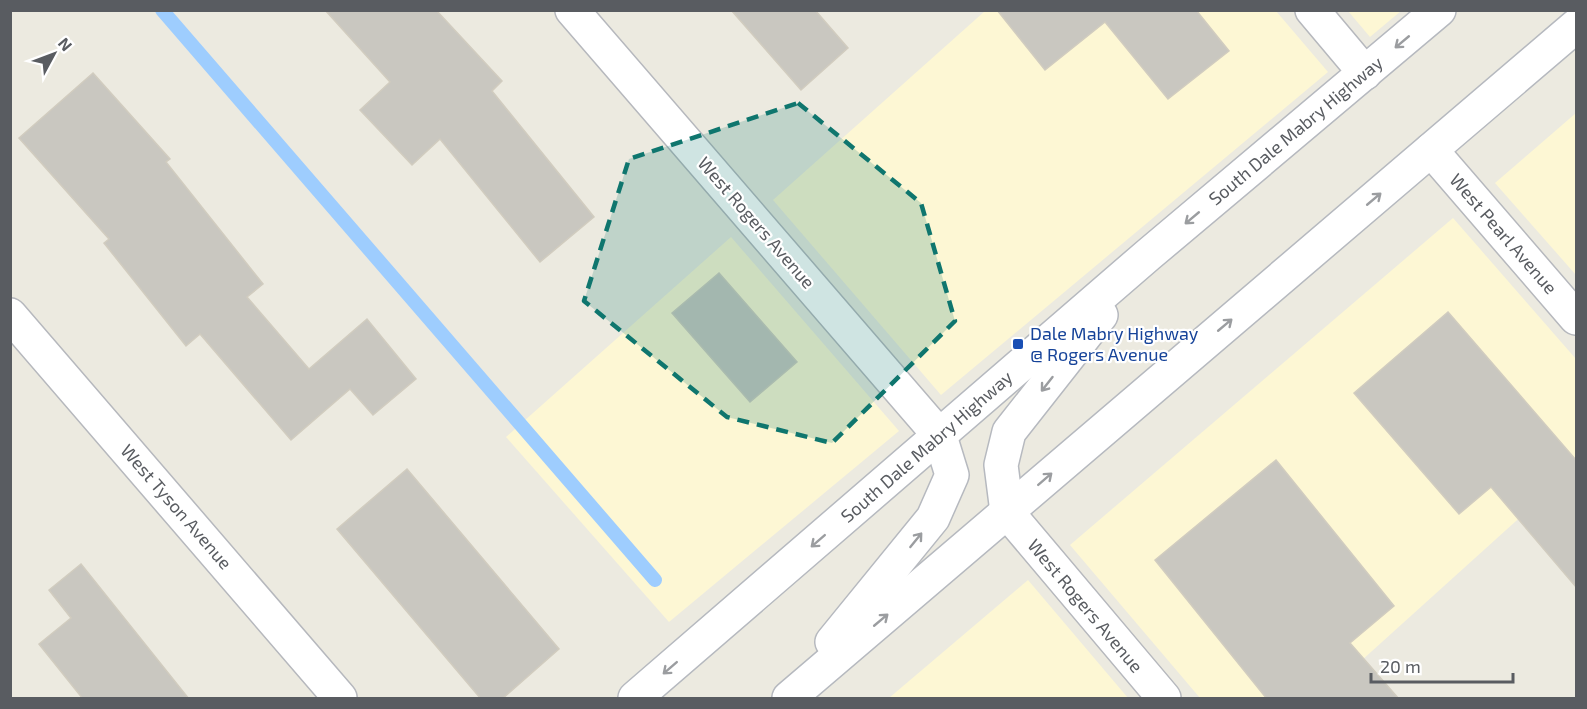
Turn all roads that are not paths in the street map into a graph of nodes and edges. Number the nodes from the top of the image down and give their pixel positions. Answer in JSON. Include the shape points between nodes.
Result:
{"nodes":[{"id":1,"x":572,"y":10,"type":"edge"},
{"id":2,"x":1312,"y":10,"type":"edge"},
{"id":3,"x":1439,"y":10,"type":"edge"},
{"id":4,"x":1576,"y":26,"type":"edge"},
{"id":5,"x":1365,"y":73,"type":"junction"},
{"id":6,"x":1431,"y":150,"type":"junction"},
{"id":7,"x":1148,"y":255,"type":"junction"},
{"id":8,"x":10,"y":315,"type":"edge"},
{"id":9,"x":1576,"y":318,"type":"edge"},
{"id":10,"x":940,"y":436,"type":"junction"},
{"id":11,"x":1007,"y":513,"type":"junction"},
{"id":12,"x":340,"y":699,"type":"edge"},
{"id":13,"x":635,"y":699,"type":"edge"},
{"id":14,"x":787,"y":699,"type":"edge"},
{"id":15,"x":1164,"y":699,"type":"edge"}],
"edges":[{"from":1,"to":10,"type":"main road","name":"West Rogers Avenue"},
{"from":2,"to":5,"type":"main road"},
{"from":3,"to":5,"type":"main road","name":"South Dale Mabry Highway","one_way":true},
{"from":4,"to":6,"type":"main road"},
{"from":5,"to":7,"type":"main road","name":"South Dale Mabry Highway","one_way":true},
{"from":6,"to":9,"type":"main road","name":"West Pearl Avenue"},
{"from":11,"to":6,"type":"main road","one_way":true},
{"from":7,"to":10,"type":"main road","name":"South Dale Mabry Highway"},
{"from":7,"to":11,"type":"main road","one_way":true,"via":[[1009,432],[1001,465]]},
{"from":8,"to":12,"type":"main road","name":"West Tyson Avenue"},
{"from":10,"to":13,"type":"main road","name":"South Dale Mabry Highway","one_way":true},
{"from":14,"to":10,"type":"main road","one_way":true,"via":[[933,519],[952,475]]},
{"from":14,"to":11,"type":"main road","one_way":true},
{"from":11,"to":15,"type":"main road","name":"West Rogers Avenue"}]}
